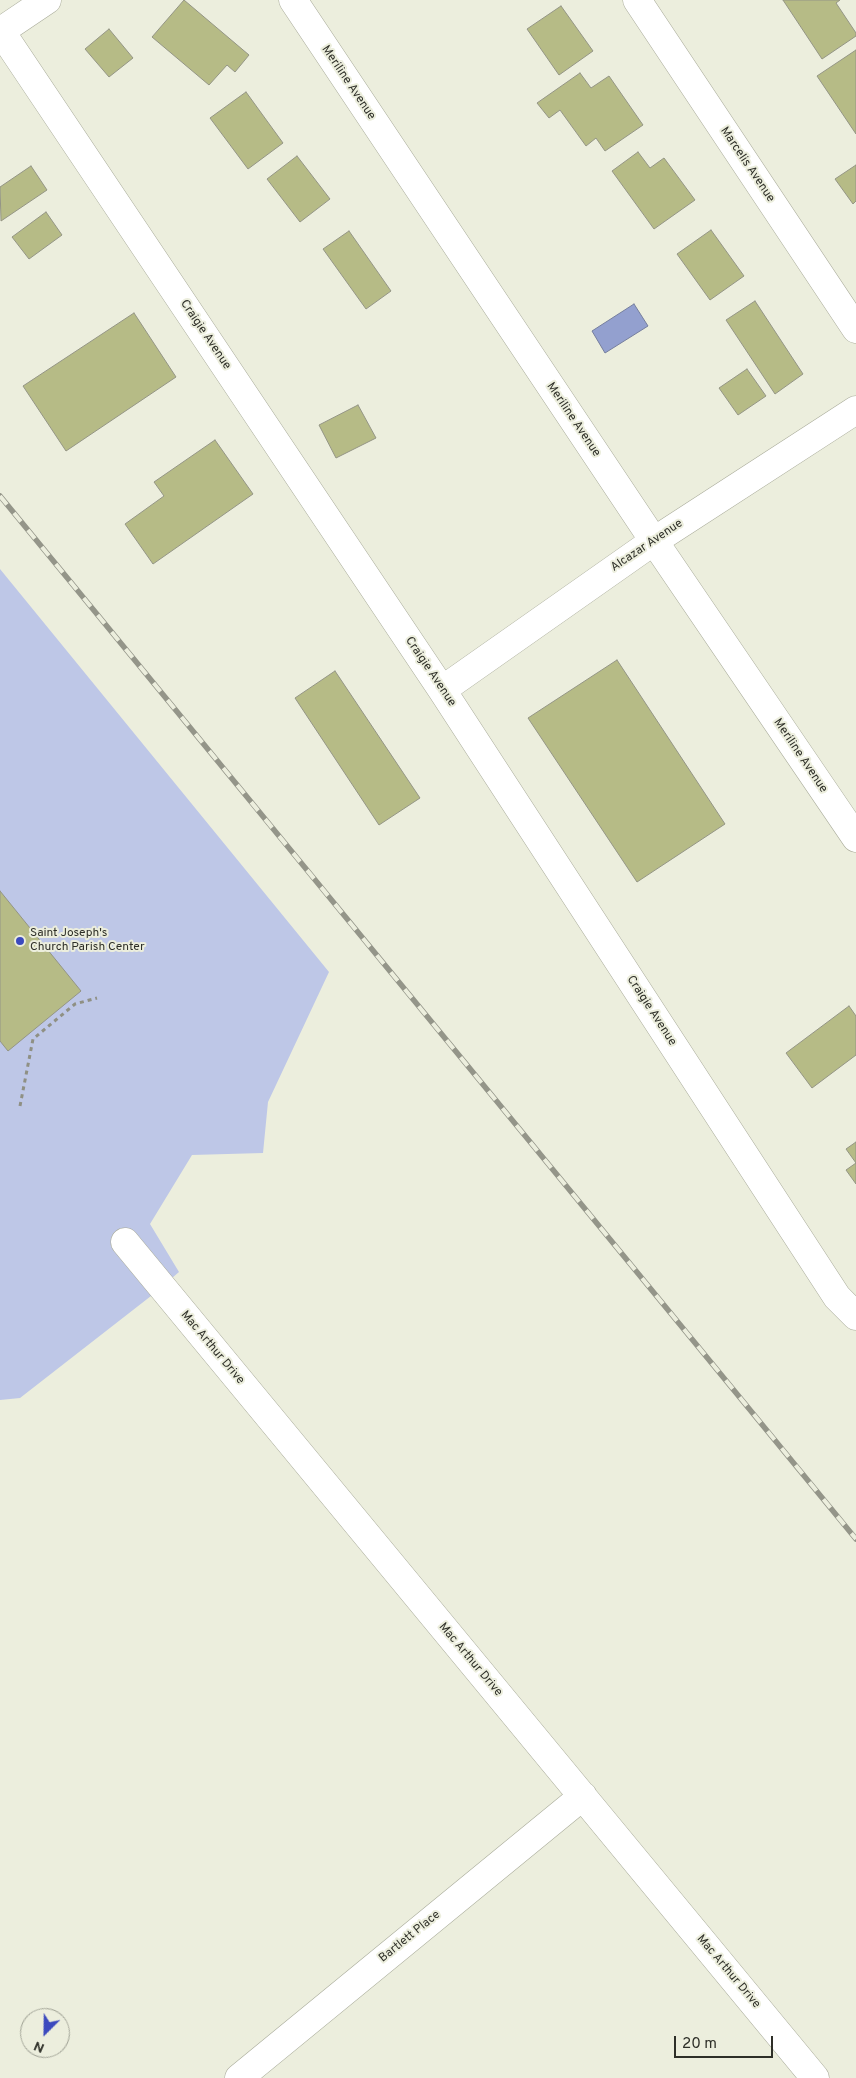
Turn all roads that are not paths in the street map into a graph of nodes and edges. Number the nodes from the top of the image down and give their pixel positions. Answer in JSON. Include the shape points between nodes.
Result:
{"nodes":[{"id":1,"x":47,"y":0,"type":"edge"},
{"id":2,"x":293,"y":0,"type":"edge"},
{"id":3,"x":637,"y":0,"type":"edge"},
{"id":4,"x":0,"y":30,"type":"edge"},
{"id":5,"x":856,"y":330,"type":"edge"},
{"id":6,"x":856,"y":410,"type":"edge"},
{"id":7,"x":654,"y":541,"type":"junction"},
{"id":8,"x":442,"y":690,"type":"junction"},
{"id":9,"x":856,"y":838,"type":"edge"},
{"id":10,"x":125,"y":1242,"type":"dead end"},
{"id":11,"x":856,"y":1316,"type":"edge"},
{"id":12,"x":583,"y":1796,"type":"junction"},
{"id":13,"x":239,"y":2078,"type":"edge"},
{"id":14,"x":815,"y":2078,"type":"edge"}],
"edges":[{"from":1,"to":4,"type":"street"},
{"from":2,"to":7,"type":"street","name":"Meriline Avenue"},
{"from":3,"to":5,"type":"street","name":"Marcelis Avenue"},
{"from":4,"to":8,"type":"street","name":"Craigie Avenue"},
{"from":6,"to":7,"type":"street","name":"Alcazar Avenue"},
{"from":7,"to":8,"type":"street","name":"Alcazar Avenue"},
{"from":7,"to":9,"type":"street","name":"Meriline Avenue"},
{"from":8,"to":11,"type":"street","name":"Craigie Avenue","via":[[837,1297]]},
{"from":10,"to":12,"type":"street","name":"Mac Arthur Drive"},
{"from":12,"to":13,"type":"street","name":"Bartlett Place"},
{"from":12,"to":14,"type":"street","name":"Mac Arthur Drive"}]}
